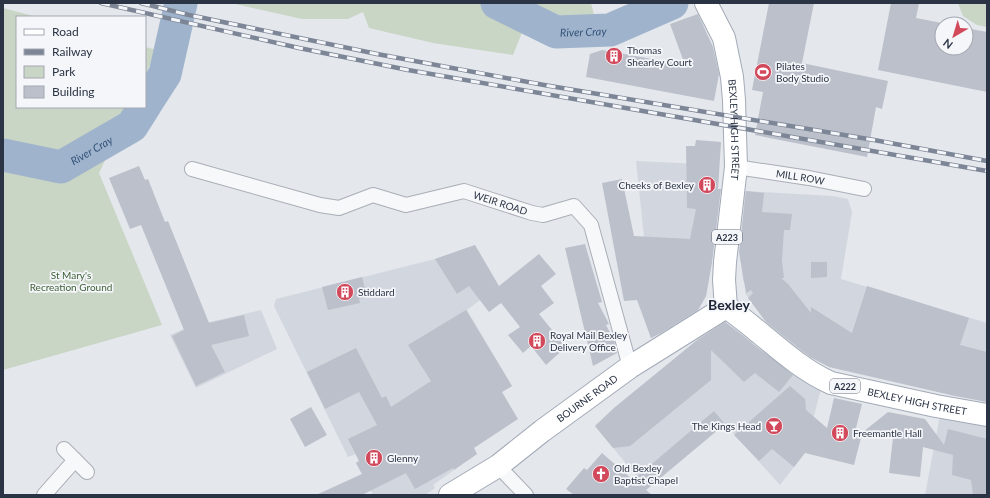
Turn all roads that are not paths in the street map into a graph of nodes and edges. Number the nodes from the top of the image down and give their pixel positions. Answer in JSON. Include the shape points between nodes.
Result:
{"nodes":[{"id":1,"x":706,"y":3,"type":"edge"},
{"id":2,"x":736,"y":167,"type":"junction"},
{"id":3,"x":192,"y":169,"type":"dead end"},
{"id":4,"x":864,"y":189,"type":"dead end"},
{"id":5,"x":726,"y":307,"type":"junction"},
{"id":6,"x":630,"y":367,"type":"junction"},
{"id":7,"x":987,"y":415,"type":"edge"},
{"id":8,"x":64,"y":449,"type":"dead end"},
{"id":9,"x":75,"y":460,"type":"junction"},
{"id":10,"x":498,"y":466,"type":"junction"},
{"id":11,"x":87,"y":472,"type":"dead end"},
{"id":12,"x":44,"y":495,"type":"edge"},
{"id":13,"x":450,"y":495,"type":"edge"},
{"id":14,"x":526,"y":495,"type":"edge"}],
"edges":[{"from":1,"to":2,"type":"main road","name":"BEXLEY HIGH STREET","number":"A223","via":[[724,38],[732,77]]},
{"from":2,"to":4,"type":"street","name":"MILL ROW"},
{"from":2,"to":5,"type":"main road","name":"BEXLEY HIGH STREET","number":"A223","via":[[724,262]]},
{"from":3,"to":6,"type":"street","name":"WEIR ROAD","via":[[339,208],[373,196],[406,205],[464,192],[543,215],[574,206],[590,225]]},
{"from":5,"to":6,"type":"main road","name":"BOURNE ROAD"},
{"from":5,"to":7,"type":"main road","name":"BEXLEY HIGH STREET","number":"A222","via":[[802,367],[830,383]]},
{"from":6,"to":10,"type":"main road","name":"BOURNE ROAD"},
{"from":8,"to":9,"type":"street"},
{"from":9,"to":11,"type":"street"},
{"from":9,"to":12,"type":"street"},
{"from":10,"to":13,"type":"main road","name":"BOURNE ROAD"},
{"from":10,"to":14,"type":"street"}]}
